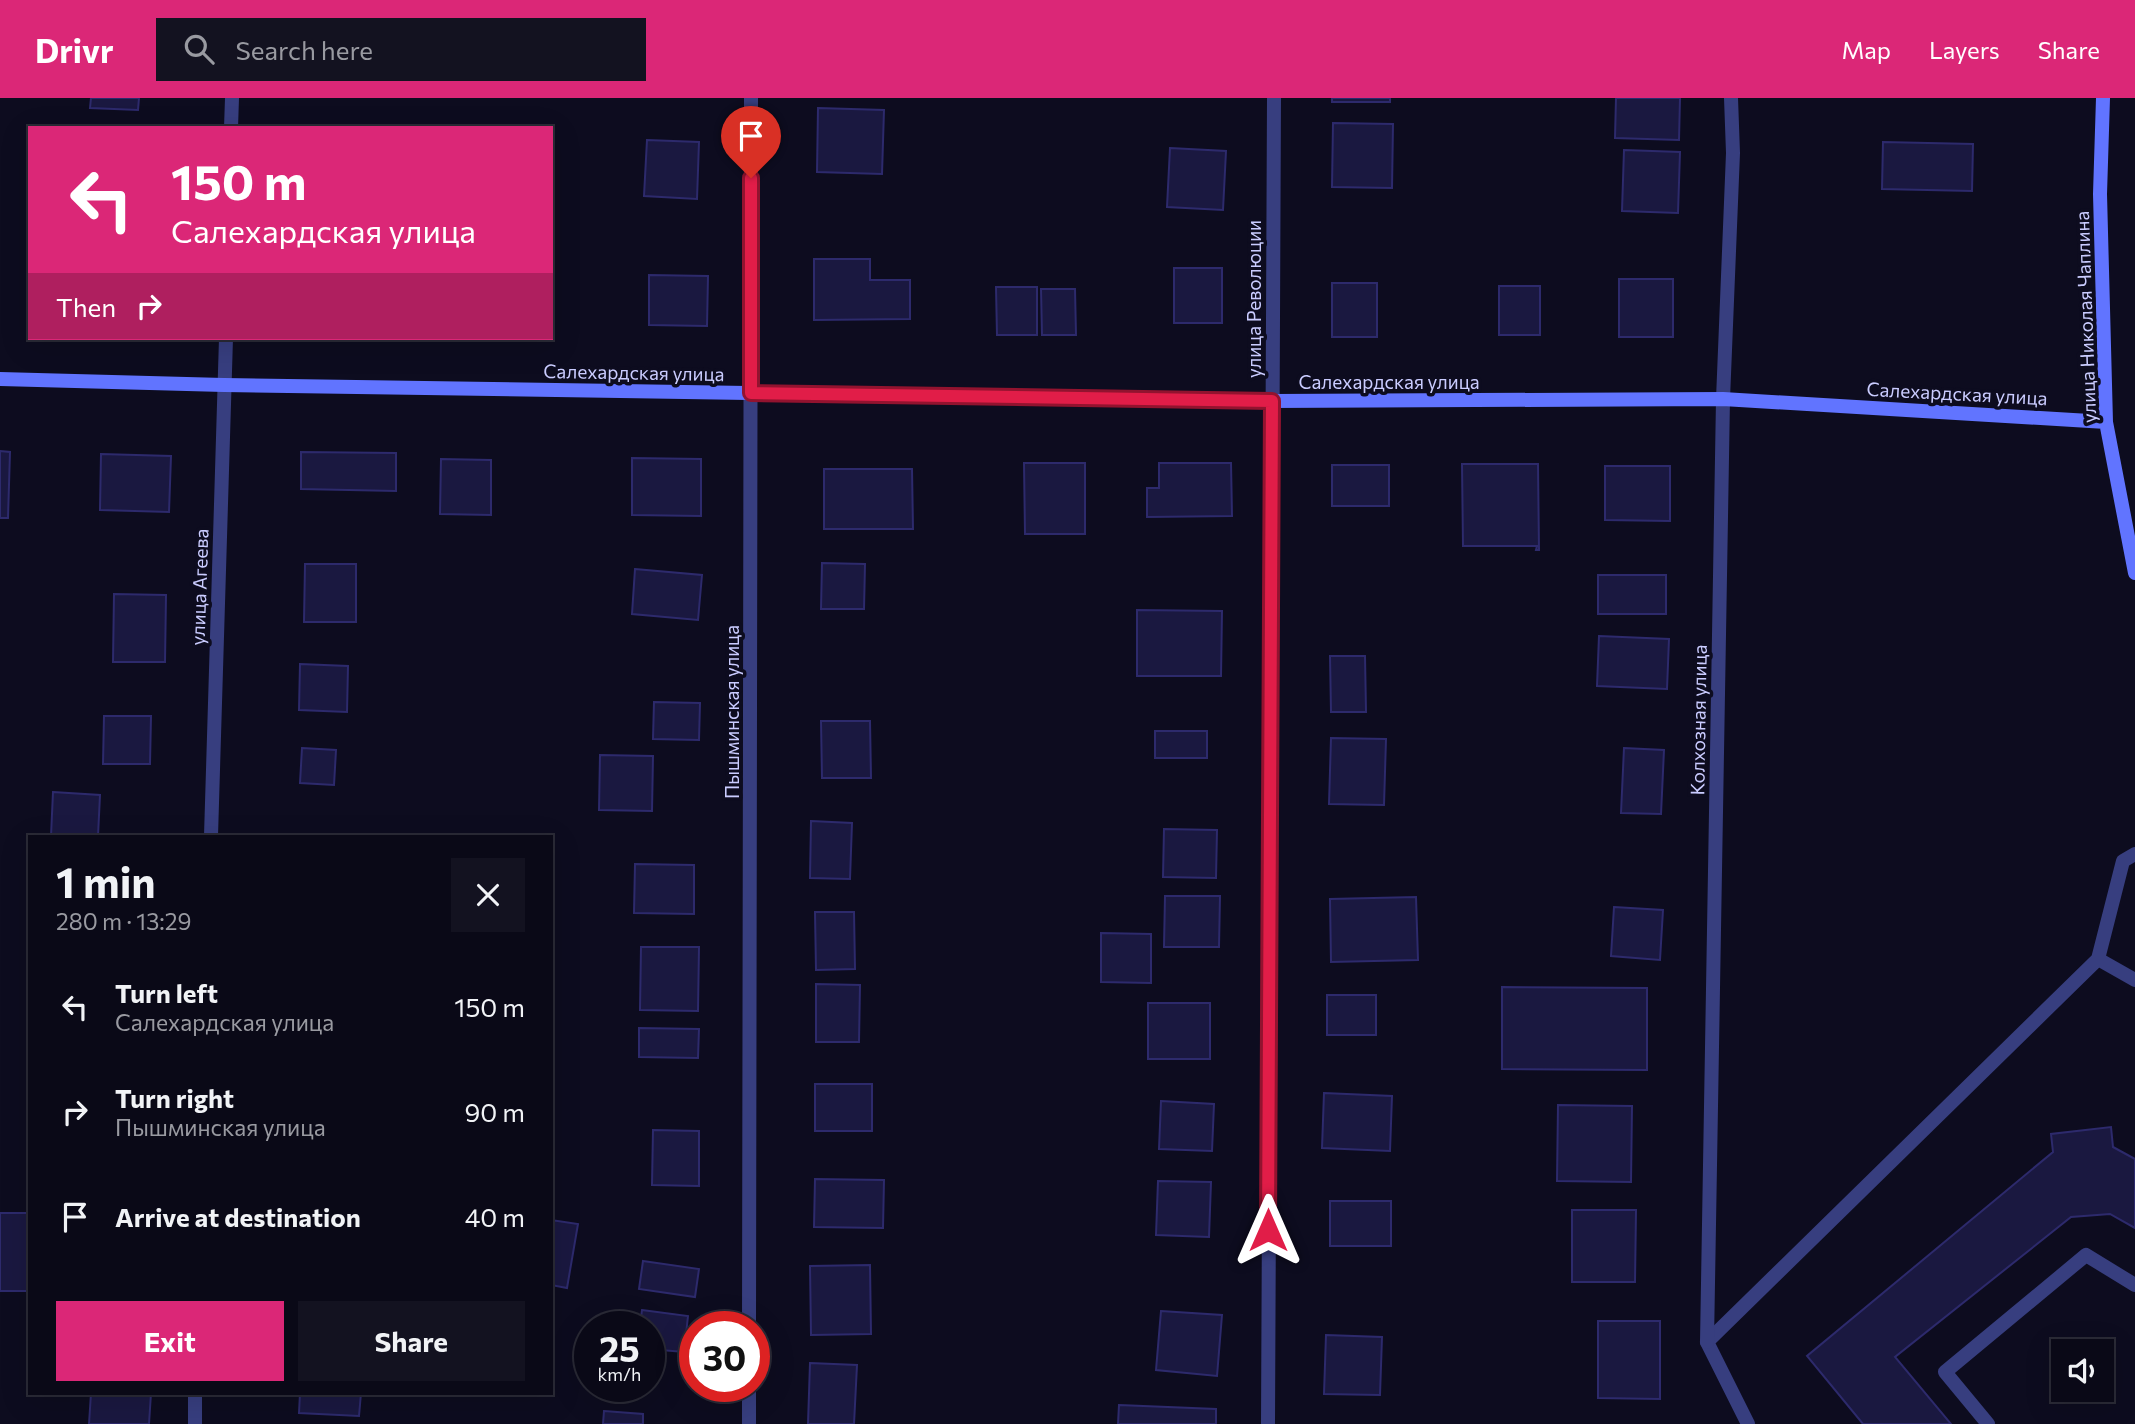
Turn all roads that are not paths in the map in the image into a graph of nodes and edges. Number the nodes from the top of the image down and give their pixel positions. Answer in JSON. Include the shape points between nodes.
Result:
{"nodes":[{"id":1,"x":232,"y":98,"type":"edge"},
{"id":2,"x":751,"y":98,"type":"edge"},
{"id":3,"x":1274,"y":98,"type":"edge"},
{"id":4,"x":2103,"y":98,"type":"edge"},
{"id":5,"x":1735,"y":100,"type":"edge"},
{"id":6,"x":231,"y":126,"type":"edge"},
{"id":7,"x":226,"y":340,"type":"edge"},
{"id":8,"x":0,"y":379,"type":"edge"},
{"id":9,"x":225,"y":386,"type":"junction"},
{"id":10,"x":751,"y":393,"type":"junction"},
{"id":11,"x":1723,"y":399,"type":"junction"},
{"id":12,"x":1272,"y":401,"type":"junction"},
{"id":13,"x":2106,"y":422,"type":"junction"},
{"id":14,"x":2135,"y":573,"type":"edge"},
{"id":15,"x":211,"y":835,"type":"edge"},
{"id":16,"x":2135,"y":854,"type":"edge"},
{"id":17,"x":2098,"y":959,"type":"junction"},
{"id":18,"x":2135,"y":980,"type":"edge"},
{"id":19,"x":2135,"y":1285,"type":"edge"},
{"id":20,"x":749,"y":1311,"type":"edge"},
{"id":21,"x":1707,"y":1342,"type":"junction"},
{"id":22,"x":195,"y":1395,"type":"edge"},
{"id":23,"x":749,"y":1402,"type":"edge"},
{"id":24,"x":195,"y":1424,"type":"edge"},
{"id":25,"x":749,"y":1424,"type":"edge"},
{"id":26,"x":1268,"y":1424,"type":"edge"},
{"id":27,"x":1748,"y":1424,"type":"edge"},
{"id":28,"x":1987,"y":1424,"type":"edge"}],
"edges":[{"from":1,"to":6,"type":"street"},
{"from":2,"to":10,"type":"street","name":"Пышминская улица"},
{"from":3,"to":12,"type":"street","name":"улица Революции"},
{"from":4,"to":13,"type":"street","name":"улица Николая Чаплина","via":[[2100,194]]},
{"from":5,"to":11,"type":"street","name":"Колхозная улица"},
{"from":7,"to":9,"type":"street","name":"улица Агеева"},
{"from":8,"to":9,"type":"street","name":"Салехардская улица"},
{"from":9,"to":10,"type":"street","name":"Салехардская улица"},
{"from":9,"to":15,"type":"street","name":"улица Агеева"},
{"from":10,"to":12,"type":"street","name":"Салехардская улица"},
{"from":10,"to":20,"type":"street","name":"Пышминская улица"},
{"from":11,"to":12,"type":"street","name":"Салехардская улица"},
{"from":11,"to":13,"type":"street","name":"Салехардская улица"},
{"from":11,"to":21,"type":"street","name":"Колхозная улица"},
{"from":12,"to":26,"type":"street","name":"улица Революции"},
{"from":13,"to":14,"type":"street","name":"улица Николая Чаплина"},
{"from":16,"to":17,"type":"street","via":[[2123,861]]},
{"from":17,"to":18,"type":"street"},
{"from":17,"to":21,"type":"street"},
{"from":19,"to":28,"type":"street","via":[[2086,1255],[1945,1372]]},
{"from":21,"to":27,"type":"street"},
{"from":22,"to":24,"type":"street"},
{"from":23,"to":25,"type":"street"}]}
